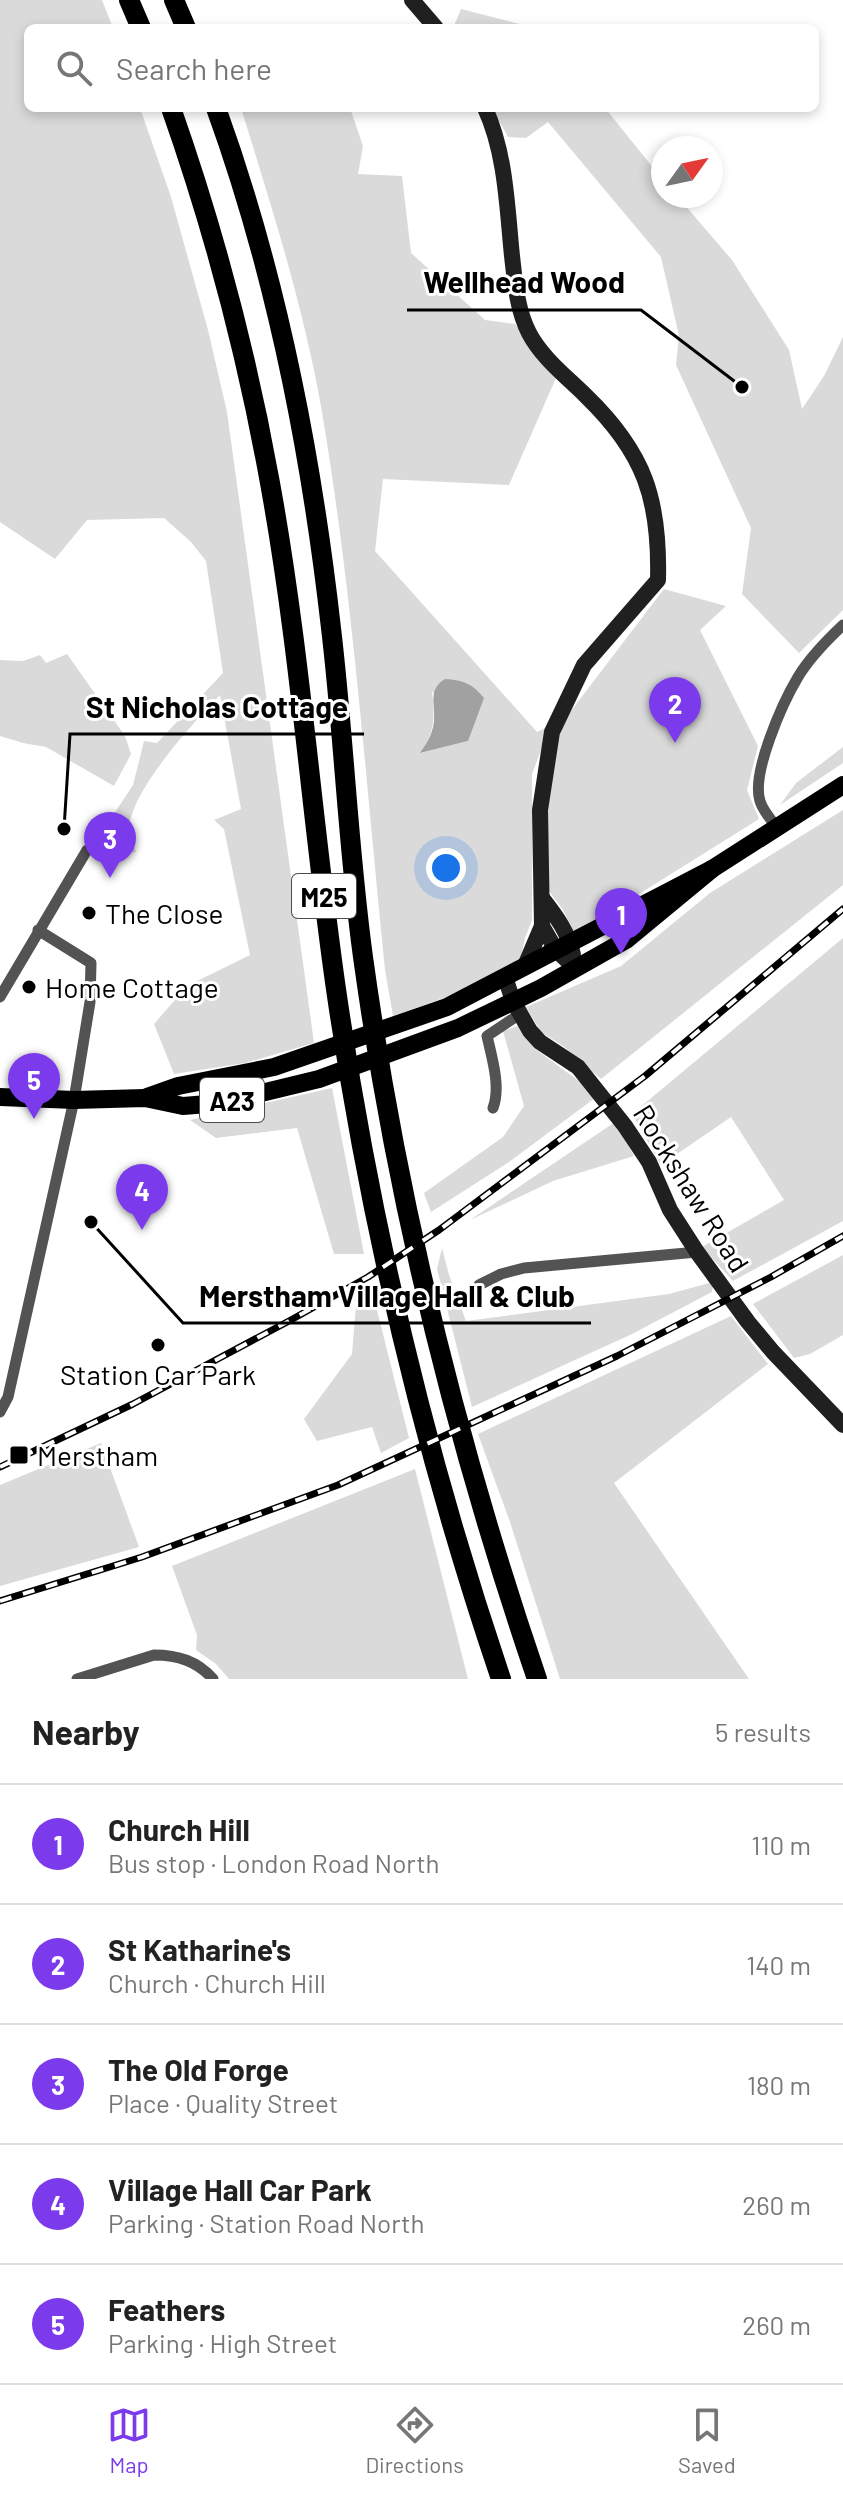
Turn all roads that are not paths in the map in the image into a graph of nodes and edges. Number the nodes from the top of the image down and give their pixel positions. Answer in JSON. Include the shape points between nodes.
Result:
{"nodes":[{"id":1,"x":129,"y":0,"type":"edge"},
{"id":2,"x":174,"y":0,"type":"edge"},
{"id":3,"x":412,"y":0,"type":"edge"},
{"id":4,"x":139,"y":24,"type":"edge"},
{"id":5,"x":184,"y":24,"type":"edge"},
{"id":6,"x":433,"y":24,"type":"edge"},
{"id":7,"x":172,"y":112,"type":"edge"},
{"id":8,"x":217,"y":112,"type":"edge"},
{"id":9,"x":486,"y":112,"type":"edge"},
{"id":10,"x":843,"y":625,"type":"edge"},
{"id":11,"x":843,"y":785,"type":"edge"},
{"id":12,"x":777,"y":827,"type":"junction"},
{"id":13,"x":87,"y":850,"type":"dead end"},
{"id":14,"x":712,"y":869,"type":"junction"},
{"id":15,"x":542,"y":898,"type":"junction"},
{"id":16,"x":542,"y":926,"type":"junction"},
{"id":17,"x":38,"y":930,"type":"junction"},
{"id":18,"x":564,"y":946,"type":"junction"},
{"id":19,"x":525,"y":966,"type":"junction"},
{"id":20,"x":575,"y":968,"type":"junction"},
{"id":21,"x":505,"y":977,"type":"junction"},
{"id":22,"x":0,"y":997,"type":"edge"},
{"id":23,"x":516,"y":1008,"type":"junction"},
{"id":24,"x":0,"y":1097,"type":"edge"},
{"id":25,"x":145,"y":1098,"type":"junction"},
{"id":26,"x":74,"y":1100,"type":"junction"},
{"id":27,"x":493,"y":1108,"type":"dead end"},
{"id":28,"x":697,"y":1252,"type":"junction"},
{"id":29,"x":479,"y":1285,"type":"dead end"},
{"id":30,"x":0,"y":1372,"type":"edge"},
{"id":31,"x":11,"y":1381,"type":"junction"},
{"id":32,"x":0,"y":1412,"type":"edge"},
{"id":33,"x":843,"y":1425,"type":"edge"},
{"id":34,"x":77,"y":1679,"type":"edge"},
{"id":35,"x":213,"y":1679,"type":"edge"},
{"id":36,"x":501,"y":1679,"type":"edge"},
{"id":37,"x":537,"y":1679,"type":"edge"}],
"edges":[{"from":1,"to":4,"type":"highway"},
{"from":2,"to":5,"type":"highway"},
{"from":3,"to":6,"type":"street"},
{"from":7,"to":36,"type":"highway","number":"M25","via":[[229,295],[270,484],[337,997],[377,1218],[445,1496]]},
{"from":8,"to":37,"type":"highway","number":"M25","via":[[259,243],[304,435],[332,632],[355,895],[406,1202],[474,1479]]},
{"from":9,"to":15,"type":"street","via":[[504,173],[515,282],[528,332],[611,421],[635,457],[652,497],[659,545],[658,580],[584,665],[552,732],[540,810]]},
{"from":10,"to":12,"type":"street","via":[[798,678],[764,755],[760,800]]},
{"from":11,"to":12,"type":"main road","number":"A23"},
{"from":12,"to":14,"type":"main road","number":"A23"},
{"from":13,"to":17,"type":"street"},
{"from":14,"to":18,"type":"main road","number":"A23"},
{"from":14,"to":20,"type":"main road","number":"A23","via":[[642,929]]},
{"from":15,"to":16,"type":"street"},
{"from":15,"to":18,"type":"street","via":[[559,919]]},
{"from":16,"to":18,"type":"street"},
{"from":16,"to":19,"type":"street"},
{"from":17,"to":22,"type":"street"},
{"from":17,"to":26,"type":"street","via":[[91,963]]},
{"from":18,"to":19,"type":"main road","number":"A23"},
{"from":18,"to":20,"type":"street"},
{"from":19,"to":21,"type":"main road","number":"A23"},
{"from":20,"to":23,"type":"main road","number":"A23"},
{"from":21,"to":23,"type":"street","name":"Rockshaw Road"},
{"from":21,"to":25,"type":"main road","number":"A23","via":[[447,1007],[314,1054]]},
{"from":23,"to":25,"type":"main road","number":"A23","via":[[319,1079],[220,1103],[183,1106]]},
{"from":23,"to":27,"type":"street","via":[[487,1036]]},
{"from":23,"to":28,"type":"street","name":"Rockshaw Road","via":[[540,1042],[578,1067],[625,1126]]},
{"from":24,"to":26,"type":"main road","number":"A23"},
{"from":25,"to":26,"type":"main road","number":"A23"},
{"from":26,"to":31,"type":"street"},
{"from":28,"to":29,"type":"street","via":[[524,1268]]},
{"from":28,"to":33,"type":"street","name":"Rockshaw Road","via":[[773,1352]]},
{"from":30,"to":31,"type":"street"},
{"from":31,"to":32,"type":"street"},
{"from":34,"to":35,"type":"street","via":[[154,1655],[185,1658]]}]}
